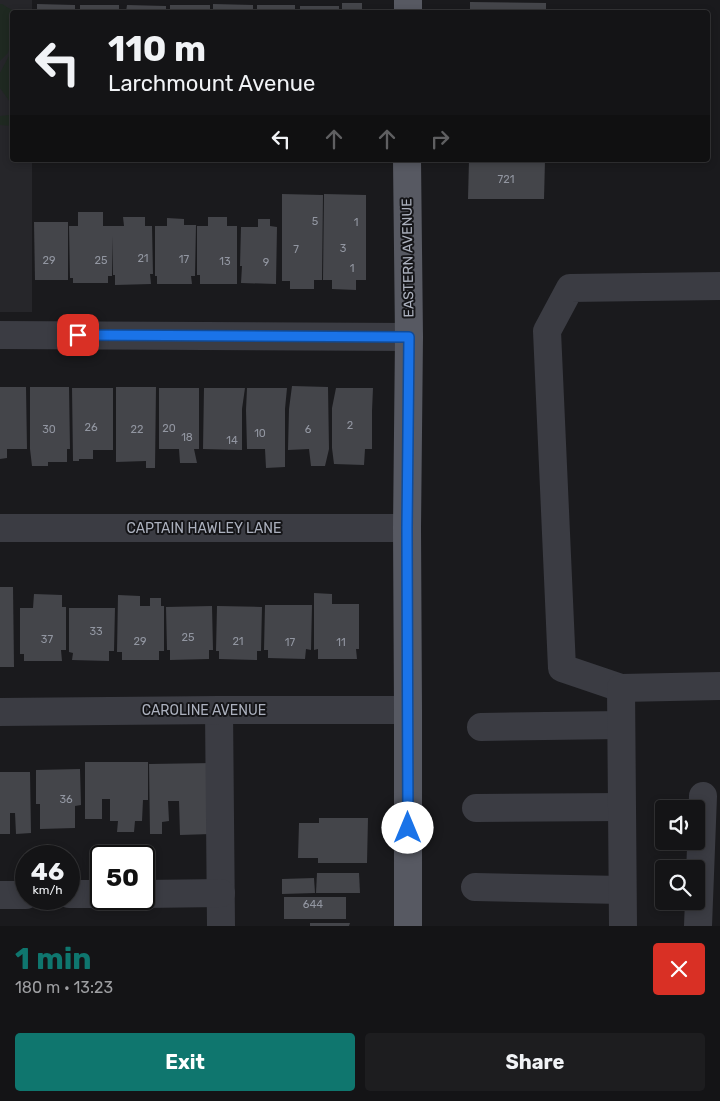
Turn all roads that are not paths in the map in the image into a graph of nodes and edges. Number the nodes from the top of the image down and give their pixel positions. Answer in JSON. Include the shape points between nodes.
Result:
{"nodes":[{"id":1,"x":407,"y":162,"type":"edge"},
{"id":2,"x":720,"y":286,"type":"edge"},
{"id":3,"x":0,"y":335,"type":"edge"},
{"id":4,"x":409,"y":337,"type":"junction"},
{"id":5,"x":0,"y":528,"type":"edge"},
{"id":6,"x":407,"y":528,"type":"junction"},
{"id":7,"x":720,"y":686,"type":"edge"},
{"id":8,"x":621,"y":688,"type":"junction"},
{"id":9,"x":219,"y":710,"type":"junction"},
{"id":10,"x":408,"y":710,"type":"junction"},
{"id":11,"x":0,"y":712,"type":"edge"},
{"id":12,"x":621,"y":726,"type":"junction"},
{"id":13,"x":481,"y":727,"type":"dead end"},
{"id":14,"x":703,"y":796,"type":"dead end"},
{"id":15,"x":622,"y":807,"type":"junction"},
{"id":16,"x":476,"y":808,"type":"dead end"},
{"id":17,"x":475,"y":887,"type":"dead end"},
{"id":18,"x":622,"y":890,"type":"junction"},
{"id":19,"x":221,"y":893,"type":"junction"},
{"id":20,"x":155,"y":894,"type":"edge"},
{"id":21,"x":0,"y":895,"type":"edge"},
{"id":22,"x":15,"y":895,"type":"edge"},
{"id":23,"x":221,"y":926,"type":"edge"},
{"id":24,"x":408,"y":926,"type":"edge"},
{"id":25,"x":623,"y":926,"type":"edge"},
{"id":26,"x":698,"y":926,"type":"edge"}],
"edges":[{"from":1,"to":4,"type":"main road","name":"EASTERN AVENUE"},
{"from":2,"to":8,"type":"street","via":[[570,288],[547,332],[562,668]]},
{"from":3,"to":4,"type":"street"},
{"from":4,"to":6,"type":"main road","name":"EASTERN AVENUE"},
{"from":5,"to":6,"type":"street","name":"CAPTAIN HAWLEY LANE"},
{"from":6,"to":10,"type":"main road","name":"EASTERN AVENUE"},
{"from":7,"to":8,"type":"street"},
{"from":8,"to":12,"type":"street"},
{"from":9,"to":10,"type":"street","name":"CAROLINE AVENUE"},
{"from":9,"to":11,"type":"street","name":"CAROLINE AVENUE"},
{"from":9,"to":19,"type":"street"},
{"from":10,"to":24,"type":"main road","name":"EASTERN AVENUE"},
{"from":12,"to":13,"type":"street"},
{"from":12,"to":15,"type":"street"},
{"from":14,"to":26,"type":"street"},
{"from":15,"to":16,"type":"street"},
{"from":15,"to":18,"type":"street"},
{"from":17,"to":18,"type":"street"},
{"from":18,"to":25,"type":"street"},
{"from":19,"to":20,"type":"street"},
{"from":19,"to":23,"type":"street"},
{"from":21,"to":22,"type":"street"}]}
